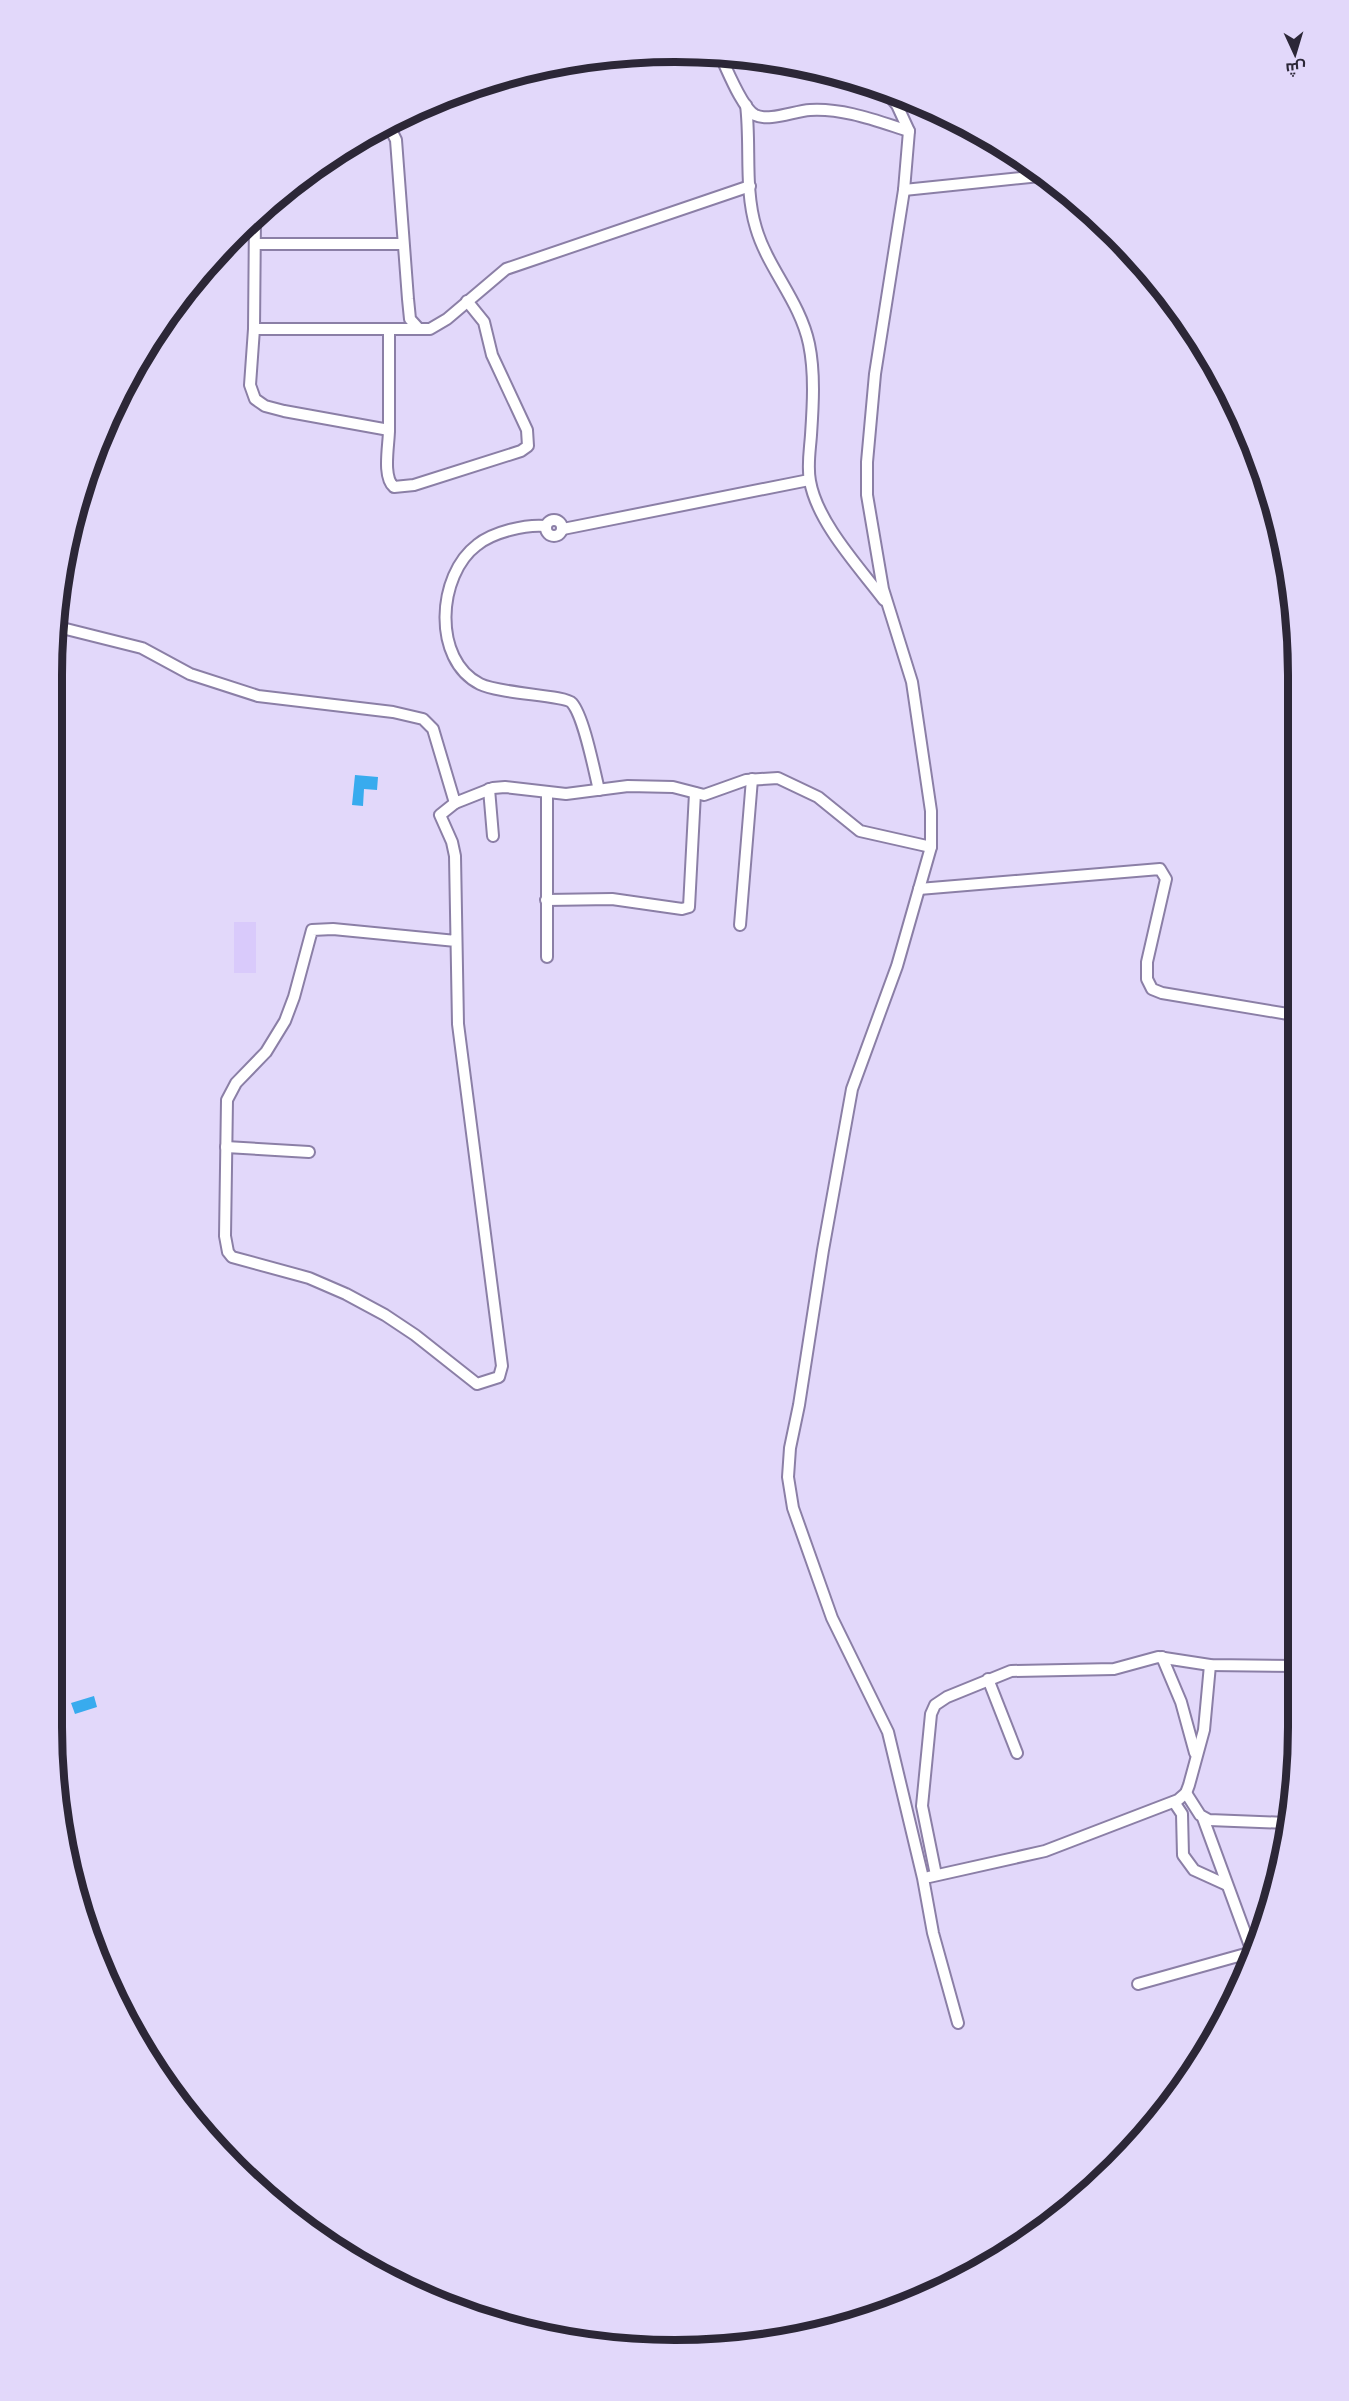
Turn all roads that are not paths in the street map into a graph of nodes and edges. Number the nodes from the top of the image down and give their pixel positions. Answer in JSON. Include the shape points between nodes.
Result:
{"nodes":[{"id":1,"x":725,"y":64,"type":"edge"},
{"id":2,"x":895,"y":103,"type":"edge"},
{"id":3,"x":746,"y":105,"type":"junction"},
{"id":4,"x":392,"y":131,"type":"edge"},
{"id":5,"x":909,"y":131,"type":"junction"},
{"id":6,"x":1032,"y":177,"type":"edge"},
{"id":7,"x":750,"y":186,"type":"junction"},
{"id":8,"x":904,"y":190,"type":"junction"},
{"id":9,"x":255,"y":228,"type":"edge"},
{"id":10,"x":256,"y":244,"type":"junction"},
{"id":11,"x":403,"y":244,"type":"junction"},
{"id":12,"x":467,"y":302,"type":"junction"},
{"id":13,"x":254,"y":329,"type":"junction"},
{"id":14,"x":419,"y":329,"type":"junction"},
{"id":15,"x":389,"y":330,"type":"junction"},
{"id":16,"x":389,"y":430,"type":"junction"},
{"id":17,"x":809,"y":480,"type":"junction"},
{"id":18,"x":889,"y":608,"type":"junction"},
{"id":19,"x":64,"y":628,"type":"edge"},
{"id":20,"x":752,"y":779,"type":"junction"},
{"id":21,"x":489,"y":789,"type":"junction"},
{"id":22,"x":599,"y":790,"type":"junction"},
{"id":23,"x":547,"y":792,"type":"junction"},
{"id":24,"x":694,"y":794,"type":"junction"},
{"id":25,"x":455,"y":803,"type":"junction"},
{"id":26,"x":493,"y":836,"type":"dead end"},
{"id":27,"x":931,"y":847,"type":"junction"},
{"id":28,"x":919,"y":889,"type":"junction"},
{"id":29,"x":546,"y":900,"type":"junction"},
{"id":30,"x":740,"y":925,"type":"dead end"},
{"id":31,"x":456,"y":940,"type":"junction"},
{"id":32,"x":547,"y":957,"type":"dead end"},
{"id":33,"x":1288,"y":1014,"type":"edge"},
{"id":34,"x":226,"y":1147,"type":"junction"},
{"id":35,"x":309,"y":1152,"type":"dead end"},
{"id":36,"x":1162,"y":1657,"type":"junction"},
{"id":37,"x":1210,"y":1665,"type":"junction"},
{"id":38,"x":1288,"y":1666,"type":"edge"},
{"id":39,"x":988,"y":1679,"type":"junction"},
{"id":40,"x":1017,"y":1753,"type":"dead end"},
{"id":41,"x":1196,"y":1759,"type":"junction"},
{"id":42,"x":1186,"y":1793,"type":"junction"},
{"id":43,"x":1174,"y":1802,"type":"junction"},
{"id":44,"x":1203,"y":1818,"type":"junction"},
{"id":45,"x":1280,"y":1823,"type":"edge"},
{"id":46,"x":936,"y":1875,"type":"junction"},
{"id":47,"x":923,"y":1878,"type":"junction"},
{"id":48,"x":1227,"y":1885,"type":"junction"},
{"id":49,"x":1248,"y":1942,"type":"edge"},
{"id":50,"x":1243,"y":1955,"type":"edge"},
{"id":51,"x":1138,"y":1984,"type":"dead end"},
{"id":52,"x":958,"y":2023,"type":"dead end"}],
"edges":[{"from":1,"to":3,"type":"street"},
{"from":2,"to":5,"type":"street"},
{"from":3,"to":5,"type":"street","via":[[761,116],[826,110],[862,116]]},
{"from":3,"to":7,"type":"street"},
{"from":4,"to":11,"type":"street","via":[[396,140]]},
{"from":5,"to":8,"type":"street"},
{"from":6,"to":8,"type":"street"},
{"from":7,"to":12,"type":"street","via":[[519,263],[499,273]]},
{"from":7,"to":17,"type":"street","via":[[759,238],[791,295],[809,343],[813,365]]},
{"from":8,"to":18,"type":"street","via":[[875,374],[867,462],[870,519]]},
{"from":9,"to":10,"type":"street"},
{"from":10,"to":11,"type":"street"},
{"from":10,"to":13,"type":"street"},
{"from":11,"to":14,"type":"street","via":[[411,319]]},
{"from":12,"to":14,"type":"street","via":[[436,326]]},
{"from":12,"to":16,"type":"street","via":[[484,322],[492,355],[526,430],[528,446],[399,488],[392,486],[389,479]]},
{"from":13,"to":15,"type":"street"},
{"from":13,"to":16,"type":"street","via":[[250,386],[255,399],[265,406]]},
{"from":14,"to":15,"type":"street"},
{"from":15,"to":16,"type":"street"},
{"from":17,"to":18,"type":"street","via":[[821,512]]},
{"from":17,"to":22,"type":"street","via":[[563,529],[556,519],[546,526],[530,526],[491,537],[467,554],[456,570],[446,594],[444,612],[447,635],[461,666],[480,684],[520,695],[559,696],[573,703]]},
{"from":18,"to":27,"type":"street","via":[[912,682],[928,787]]},
{"from":19,"to":25,"type":"street","via":[[141,648],[190,674],[258,696],[423,719],[433,729]]},
{"from":20,"to":24,"type":"street","via":[[709,795]]},
{"from":20,"to":27,"type":"street","via":[[778,778],[788,782],[818,797],[860,831]]},
{"from":20,"to":30,"type":"street"},
{"from":21,"to":23,"type":"street","via":[[516,787]]},
{"from":21,"to":25,"type":"street"},
{"from":21,"to":26,"type":"street"},
{"from":22,"to":23,"type":"street"},
{"from":22,"to":24,"type":"street","via":[[673,787]]},
{"from":23,"to":29,"type":"street"},
{"from":24,"to":29,"type":"street","via":[[689,907],[612,899]]},
{"from":25,"to":31,"type":"street","via":[[440,815],[454,856]]},
{"from":27,"to":28,"type":"street"},
{"from":28,"to":33,"type":"street","via":[[1160,869],[1166,879],[1146,971],[1152,989]]},
{"from":28,"to":47,"type":"street","via":[[897,966],[852,1089],[789,1448],[788,1477],[793,1508],[832,1618],[888,1732]]},
{"from":29,"to":32,"type":"street"},
{"from":31,"to":34,"type":"street","via":[[312,930],[285,1021],[266,1052],[230,1091]]},
{"from":31,"to":34,"type":"street","via":[[459,1043],[498,1323],[502,1366],[499,1377],[477,1384],[415,1335],[366,1304],[309,1278],[232,1257],[225,1236]]},
{"from":34,"to":35,"type":"street"},
{"from":36,"to":37,"type":"street"},
{"from":36,"to":39,"type":"street","via":[[1114,1669],[1016,1670]]},
{"from":36,"to":41,"type":"street","via":[[1184,1710]]},
{"from":37,"to":38,"type":"street"},
{"from":37,"to":41,"type":"street","via":[[1207,1708]]},
{"from":39,"to":40,"type":"street"},
{"from":39,"to":46,"type":"street","via":[[938,1703],[931,1714],[922,1806]]},
{"from":41,"to":42,"type":"street"},
{"from":42,"to":43,"type":"street"},
{"from":42,"to":44,"type":"street"},
{"from":43,"to":46,"type":"street","via":[[1045,1851]]},
{"from":43,"to":48,"type":"street","via":[[1182,1814],[1183,1855],[1194,1870]]},
{"from":44,"to":45,"type":"street"},
{"from":44,"to":48,"type":"street"},
{"from":46,"to":47,"type":"street"},
{"from":47,"to":52,"type":"street","via":[[933,1933]]},
{"from":48,"to":49,"type":"street"},
{"from":50,"to":51,"type":"street"}]}
